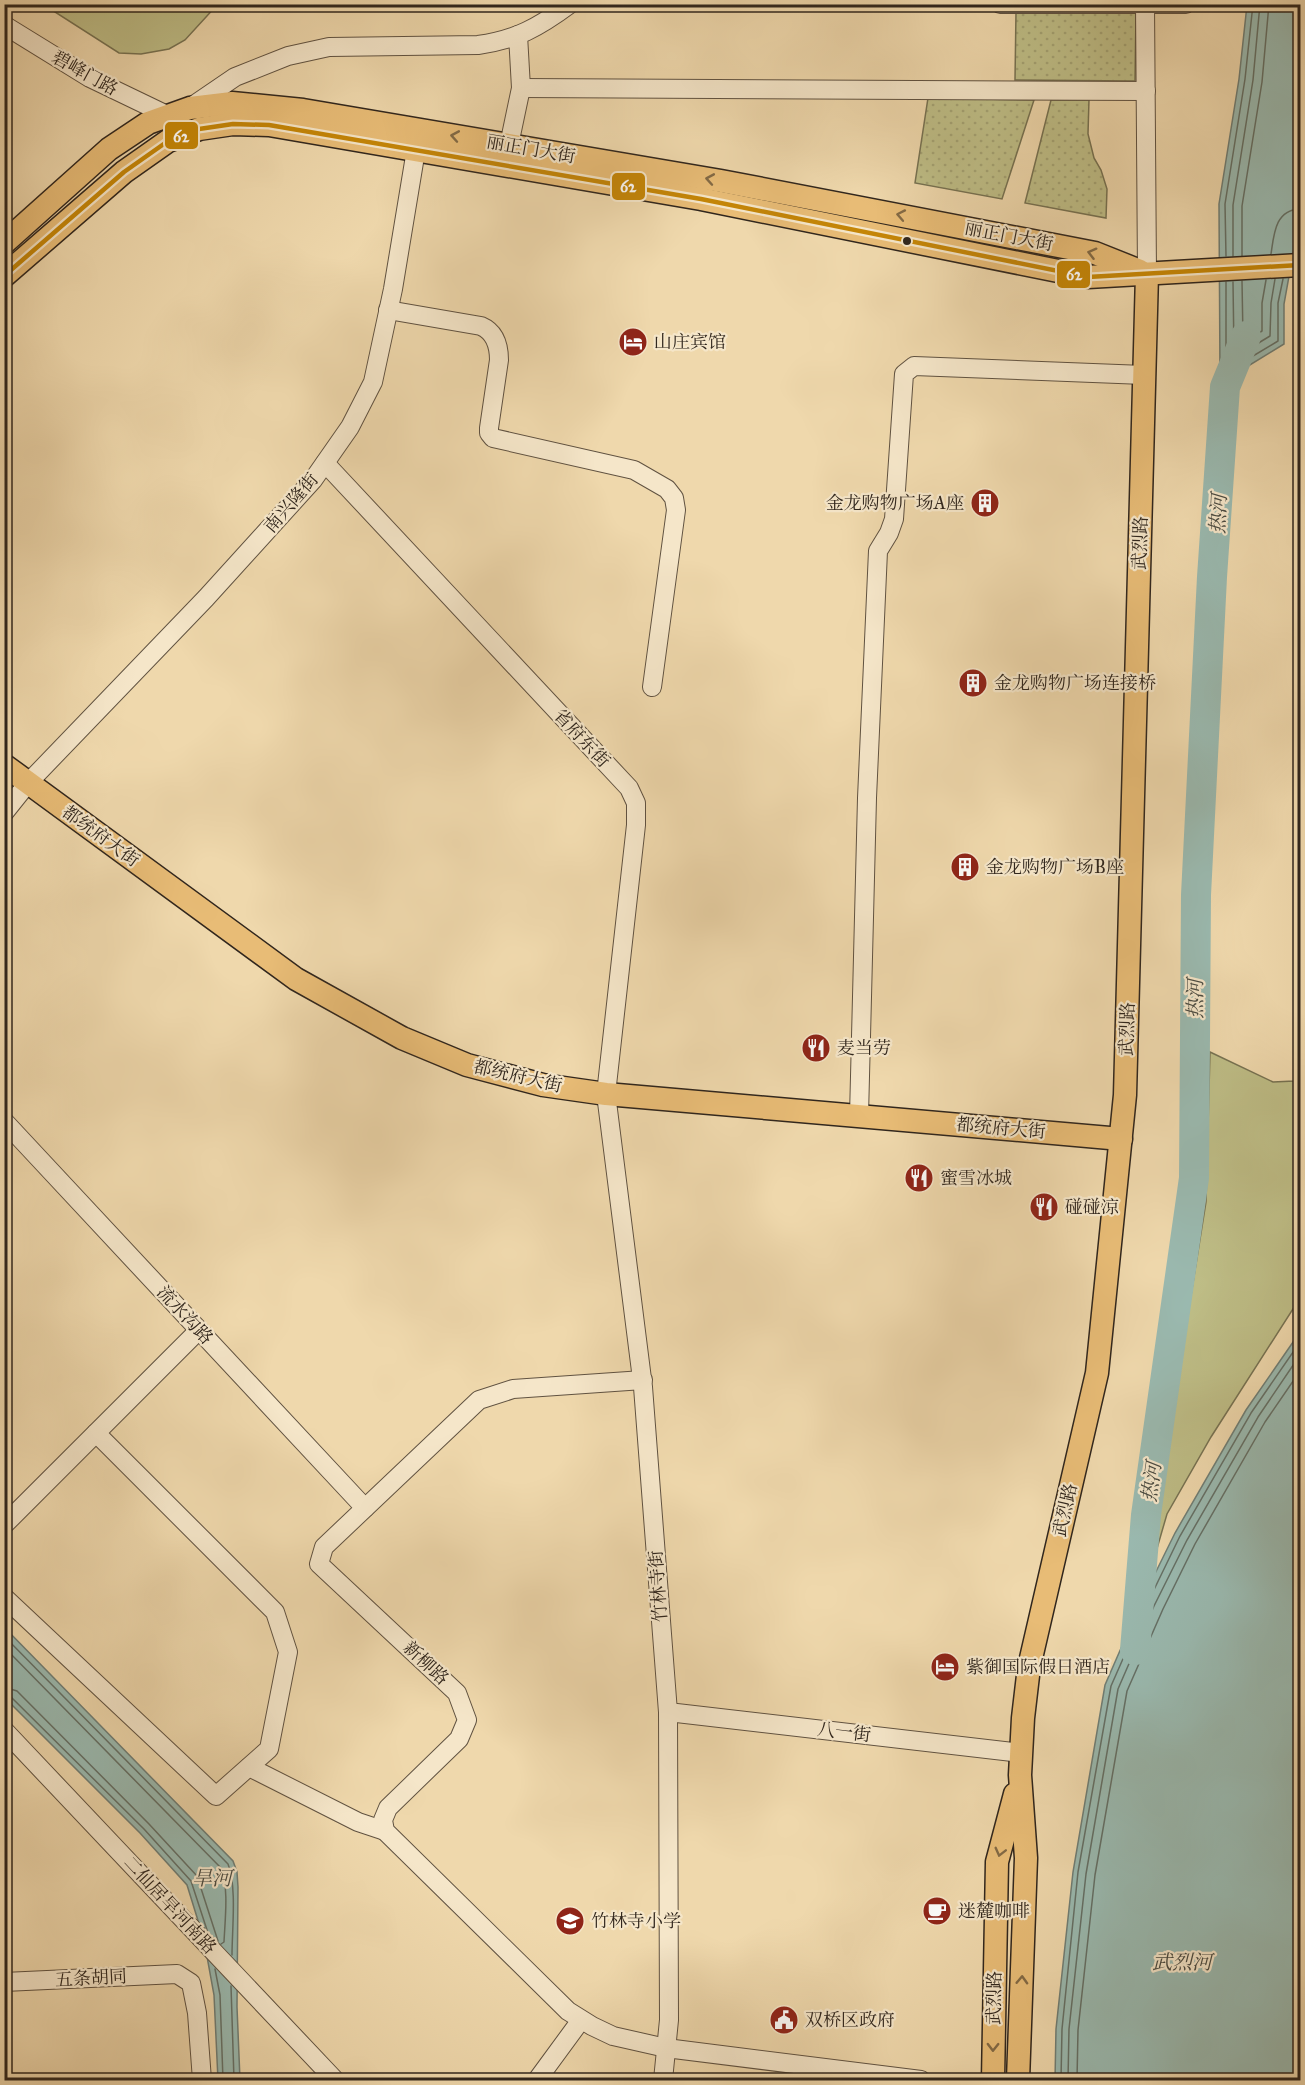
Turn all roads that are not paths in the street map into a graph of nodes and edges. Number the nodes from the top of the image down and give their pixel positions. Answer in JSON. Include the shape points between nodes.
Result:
{"nodes":[{"id":1,"x":570,"y":4,"type":"edge"},
{"id":2,"x":1000,"y":4,"type":"edge"},
{"id":3,"x":1186,"y":4,"type":"edge"},
{"id":4,"x":1145,"y":5,"type":"edge"},
{"id":5,"x":4,"y":25,"type":"edge"},
{"id":6,"x":518,"y":35,"type":"junction"},
{"id":7,"x":521,"y":88,"type":"junction"},
{"id":8,"x":1146,"y":91,"type":"junction"},
{"id":9,"x":190,"y":108,"type":"junction"},
{"id":10,"x":169,"y":116,"type":"junction"},
{"id":11,"x":509,"y":145,"type":"junction"},
{"id":12,"x":416,"y":150,"type":"junction"},
{"id":13,"x":4,"y":243,"type":"edge"},
{"id":14,"x":1300,"y":265,"type":"edge"},
{"id":15,"x":1147,"y":274,"type":"junction"},
{"id":16,"x":4,"y":276,"type":"edge"},
{"id":17,"x":388,"y":310,"type":"junction"},
{"id":18,"x":1144,"y":375,"type":"junction"},
{"id":19,"x":325,"y":463,"type":"junction"},
{"id":20,"x":652,"y":687,"type":"dead end"},
{"id":21,"x":4,"y":765,"type":"edge"},
{"id":22,"x":28,"y":783,"type":"junction"},
{"id":23,"x":4,"y":813,"type":"edge"},
{"id":24,"x":606,"y":1094,"type":"junction"},
{"id":25,"x":859,"y":1116,"type":"junction"},
{"id":26,"x":4,"y":1121,"type":"edge"},
{"id":27,"x":1121,"y":1139,"type":"junction"},
{"id":28,"x":199,"y":1330,"type":"junction"},
{"id":29,"x":643,"y":1380,"type":"junction"},
{"id":30,"x":96,"y":1433,"type":"junction"},
{"id":31,"x":365,"y":1508,"type":"junction"},
{"id":32,"x":4,"y":1525,"type":"edge"},
{"id":33,"x":4,"y":1597,"type":"edge"},
{"id":34,"x":668,"y":1712,"type":"junction"},
{"id":35,"x":4,"y":1731,"type":"edge"},
{"id":36,"x":1021,"y":1753,"type":"junction"},
{"id":37,"x":249,"y":1767,"type":"junction"},
{"id":38,"x":1020,"y":1775,"type":"junction"},
{"id":39,"x":385,"y":1831,"type":"junction"},
{"id":40,"x":4,"y":1982,"type":"edge"},
{"id":41,"x":581,"y":2020,"type":"junction"},
{"id":42,"x":666,"y":2048,"type":"junction"},
{"id":43,"x":202,"y":2080,"type":"edge"},
{"id":44,"x":335,"y":2080,"type":"edge"},
{"id":45,"x":537,"y":2080,"type":"edge"},
{"id":46,"x":663,"y":2080,"type":"edge"},
{"id":47,"x":921,"y":2080,"type":"edge"},
{"id":48,"x":993,"y":2080,"type":"edge"},
{"id":49,"x":1018,"y":2080,"type":"edge"}],
"edges":[{"from":1,"to":6,"type":"street","via":[[543,24]]},
{"from":2,"to":4,"type":"street"},
{"from":3,"to":4,"type":"street"},
{"from":4,"to":8,"type":"street"},
{"from":5,"to":10,"type":"street","name":"碧峰门路","via":[[90,78]]},
{"from":6,"to":7,"type":"street"},
{"from":6,"to":9,"type":"street","via":[[478,45],[329,47],[235,77]]},
{"from":7,"to":8,"type":"street"},
{"from":7,"to":11,"type":"street"},
{"from":8,"to":15,"type":"street"},
{"from":9,"to":10,"type":"main road","name":"丽正门大街"},
{"from":11,"to":9,"type":"main road","name":"丽正门大街","one_way":true,"via":[[303,110],[231,104]]},
{"from":10,"to":13,"type":"main road","name":"丽正门大街","via":[[148,123],[109,149]]},
{"from":15,"to":11,"type":"main road","name":"丽正门大街","one_way":true,"via":[[1095,253],[721,181]]},
{"from":12,"to":15,"type":"main road","name":"丽正门大街","via":[[701,199],[1088,277]]},
{"from":12,"to":16,"type":"main road","name":"丽正门大街","via":[[270,125],[233,124],[199,129],[168,141],[124,172]]},
{"from":12,"to":17,"type":"street","name":"南兴隆街"},
{"from":14,"to":15,"type":"main road"},
{"from":15,"to":18,"type":"main road","name":"武烈路"},
{"from":17,"to":19,"type":"street","name":"南兴隆街","via":[[373,382],[350,427]]},
{"from":17,"to":20,"type":"street","via":[[489,330],[499,350],[489,428],[493,438],[634,470],[667,489],[674,498],[676,510]]},
{"from":18,"to":25,"type":"street","via":[[914,366],[904,374],[894,519],[878,551]]},
{"from":18,"to":27,"type":"main road","name":"武烈路"},
{"from":19,"to":22,"type":"street","name":"南兴隆街","via":[[206,598]]},
{"from":19,"to":24,"type":"street","name":"省府东街","via":[[629,788],[636,804],[636,825]]},
{"from":21,"to":22,"type":"main road","name":"都统府大街"},
{"from":22,"to":23,"type":"street","name":"南兴隆街"},
{"from":22,"to":24,"type":"main road","name":"都统府大街","via":[[296,979],[402,1038],[467,1065],[543,1085]]},
{"from":24,"to":25,"type":"main road","name":"都统府大街"},
{"from":24,"to":29,"type":"street","name":"竹林寺街"},
{"from":25,"to":27,"type":"main road","name":"都统府大街"},
{"from":26,"to":28,"type":"street","name":"流水沟路"},
{"from":27,"to":36,"type":"main road","name":"武烈路","via":[[1097,1373],[1029,1667]]},
{"from":28,"to":30,"type":"street"},
{"from":28,"to":31,"type":"street","name":"流水沟路"},
{"from":29,"to":31,"type":"street","name":"新柳路","via":[[513,1389],[479,1400]]},
{"from":29,"to":34,"type":"street","name":"竹林寺街"},
{"from":30,"to":32,"type":"street"},
{"from":30,"to":37,"type":"street","via":[[276,1612],[288,1652],[269,1749]]},
{"from":31,"to":39,"type":"street","name":"新柳路","via":[[324,1547],[319,1564],[457,1693],[467,1720],[459,1739],[388,1808],[383,1820]]},
{"from":33,"to":37,"type":"street","via":[[216,1796]]},
{"from":34,"to":36,"type":"street","name":"八一街"},
{"from":34,"to":42,"type":"street","name":"竹林寺街"},
{"from":35,"to":44,"type":"street","name":"二仙居旱河南路"},
{"from":36,"to":38,"type":"main road","name":"武烈路"},
{"from":37,"to":39,"type":"street","via":[[358,1822]]},
{"from":38,"to":48,"type":"main road","name":"武烈路","one_way":true,"via":[[997,1862]]},
{"from":49,"to":38,"type":"main road","name":"武烈路","one_way":true,"via":[[1026,1858]]},
{"from":39,"to":41,"type":"street"},
{"from":40,"to":43,"type":"street","name":"五条胡同","via":[[177,1974],[191,1983]]},
{"from":41,"to":42,"type":"street","via":[[613,2036]]},
{"from":41,"to":45,"type":"street"},
{"from":42,"to":46,"type":"street","name":"竹林寺街"},
{"from":42,"to":47,"type":"street"}]}
